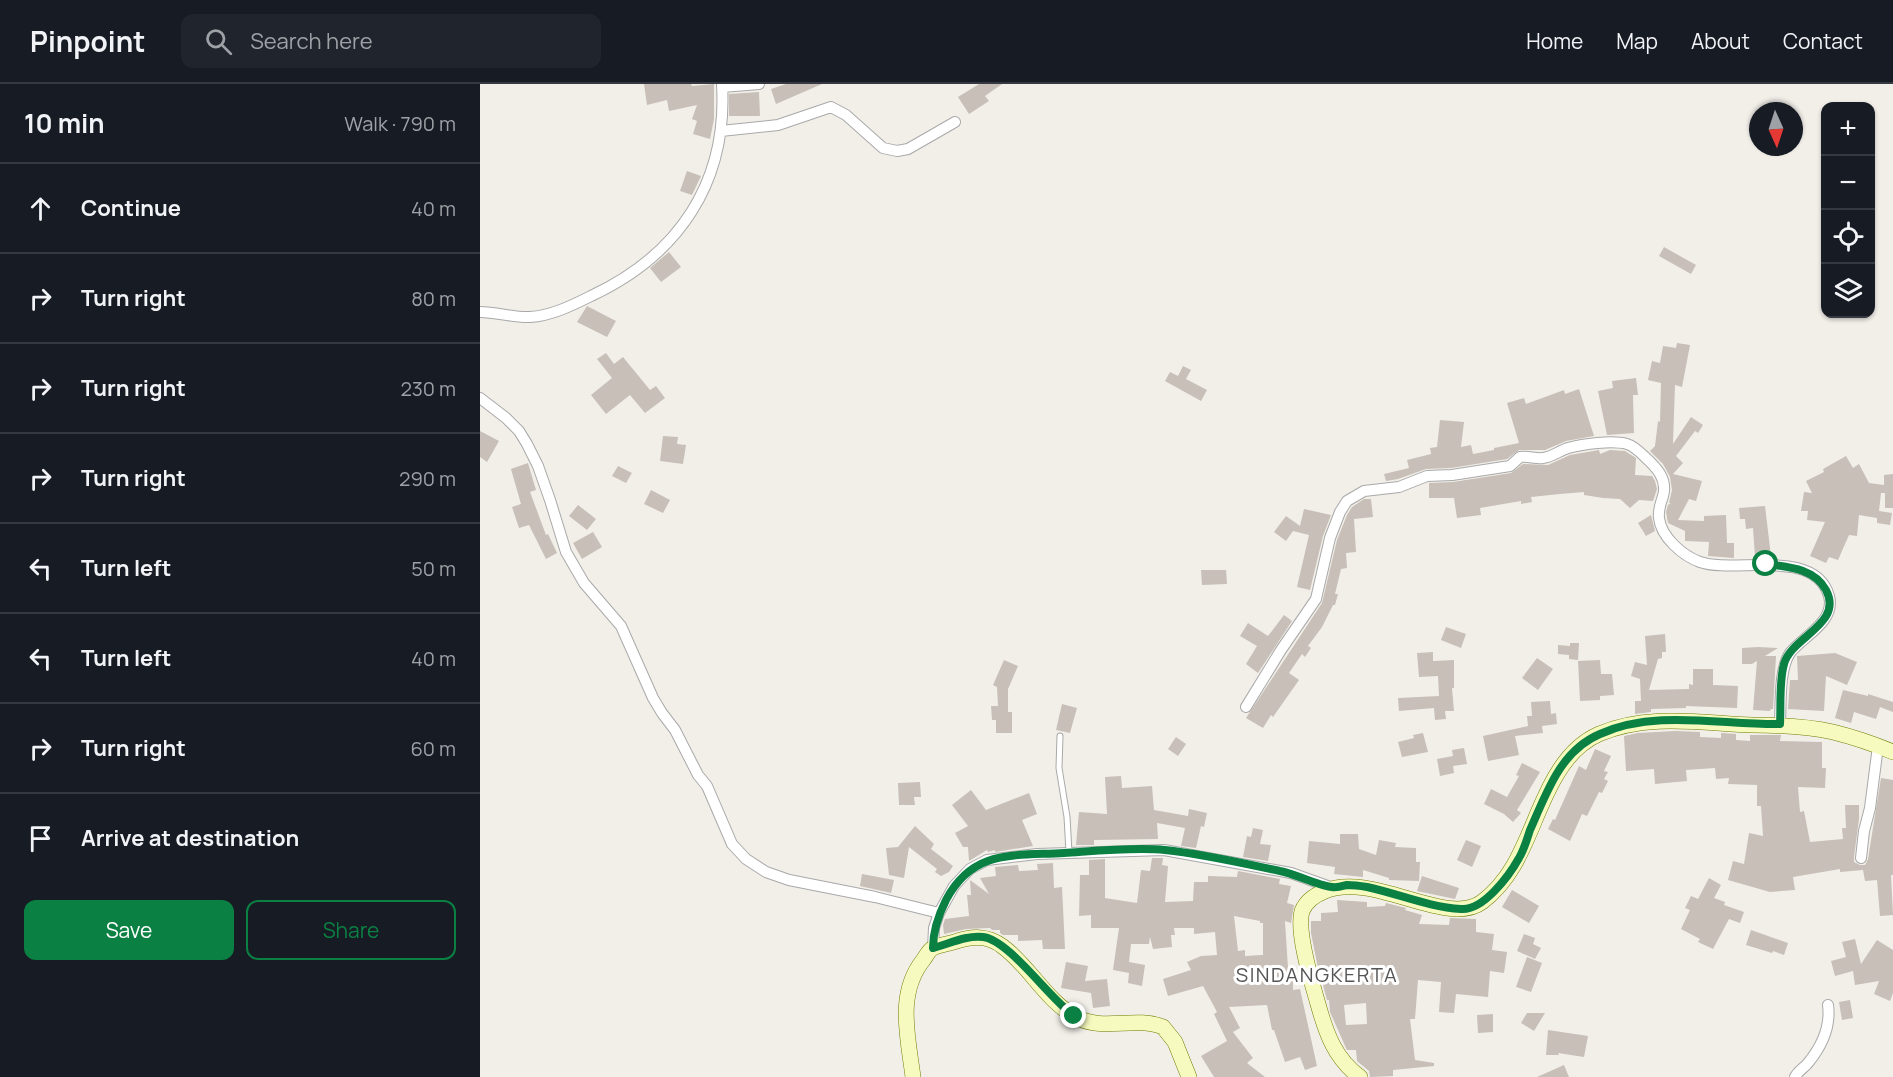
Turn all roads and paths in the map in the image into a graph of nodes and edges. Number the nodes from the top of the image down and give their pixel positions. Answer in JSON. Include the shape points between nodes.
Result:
{"nodes":[{"id":1,"x":759,"y":84,"type":"edge"},
{"id":2,"x":722,"y":85,"type":"edge"},
{"id":3,"x":955,"y":122,"type":"dead end"},
{"id":4,"x":721,"y":131,"type":"junction"},
{"id":5,"x":480,"y":312,"type":"edge"},
{"id":6,"x":482,"y":403,"type":"edge"},
{"id":7,"x":1246,"y":707,"type":"dead end"},
{"id":8,"x":1780,"y":724,"type":"junction"},
{"id":9,"x":1060,"y":736,"type":"dead end"},
{"id":10,"x":1878,"y":746,"type":"junction"},
{"id":11,"x":1893,"y":752,"type":"edge"},
{"id":12,"x":1069,"y":852,"type":"junction"},
{"id":13,"x":1861,"y":858,"type":"dead end"},
{"id":14,"x":1333,"y":888,"type":"junction"},
{"id":15,"x":939,"y":914,"type":"junction"},
{"id":16,"x":933,"y":948,"type":"junction"},
{"id":17,"x":1828,"y":1005,"type":"dead end"},
{"id":18,"x":913,"y":1077,"type":"edge"},
{"id":19,"x":1189,"y":1077,"type":"edge"},
{"id":20,"x":1360,"y":1077,"type":"edge"},
{"id":21,"x":1795,"y":1077,"type":"edge"}],
"edges":[{"from":1,"to":2,"type":"street"},
{"from":2,"to":4,"type":"street"},
{"from":3,"to":4,"type":"street","via":[[908,149],[897,151],[883,148],[831,107],[778,125]]},
{"from":4,"to":5,"type":"street","via":[[698,204],[654,256],[621,281],[584,300],[531,317]]},
{"from":6,"to":15,"type":"street","via":[[512,425],[527,444],[566,552],[584,584],[621,626],[653,698],[707,786],[732,844],[766,872],[789,880]]},
{"from":7,"to":8,"type":"street","via":[[1316,599],[1330,538],[1340,512],[1355,495],[1427,476],[1510,466],[1520,457],[1541,458],[1567,448],[1627,444],[1660,471],[1664,494],[1659,519],[1666,534],[1685,555],[1702,563],[1790,567],[1816,577],[1824,587],[1829,597],[1826,616],[1796,645],[1784,664]]},
{"from":8,"to":10,"type":"main road","via":[[1833,732]]},
{"from":8,"to":14,"type":"main road","via":[[1651,722],[1592,738],[1572,754],[1557,774],[1520,856],[1493,893],[1473,908],[1446,908],[1365,887]]},
{"from":9,"to":12,"type":"lane","via":[[1059,768]]},
{"from":10,"to":11,"type":"main road"},
{"from":10,"to":13,"type":"street"},
{"from":12,"to":14,"type":"street","via":[[1164,850],[1291,873]]},
{"from":12,"to":15,"type":"street","via":[[987,860],[970,869],[954,886]]},
{"from":14,"to":20,"type":"main road","via":[[1306,904],[1300,921],[1302,938],[1329,1039],[1342,1061]]},
{"from":15,"to":16,"type":"street"},
{"from":16,"to":18,"type":"main road","via":[[913,974],[907,993]]},
{"from":16,"to":19,"type":"main road","via":[[973,937],[994,940],[1064,1009],[1080,1019],[1163,1027]]},
{"from":17,"to":21,"type":"street","via":[[1825,1035]]}]}
